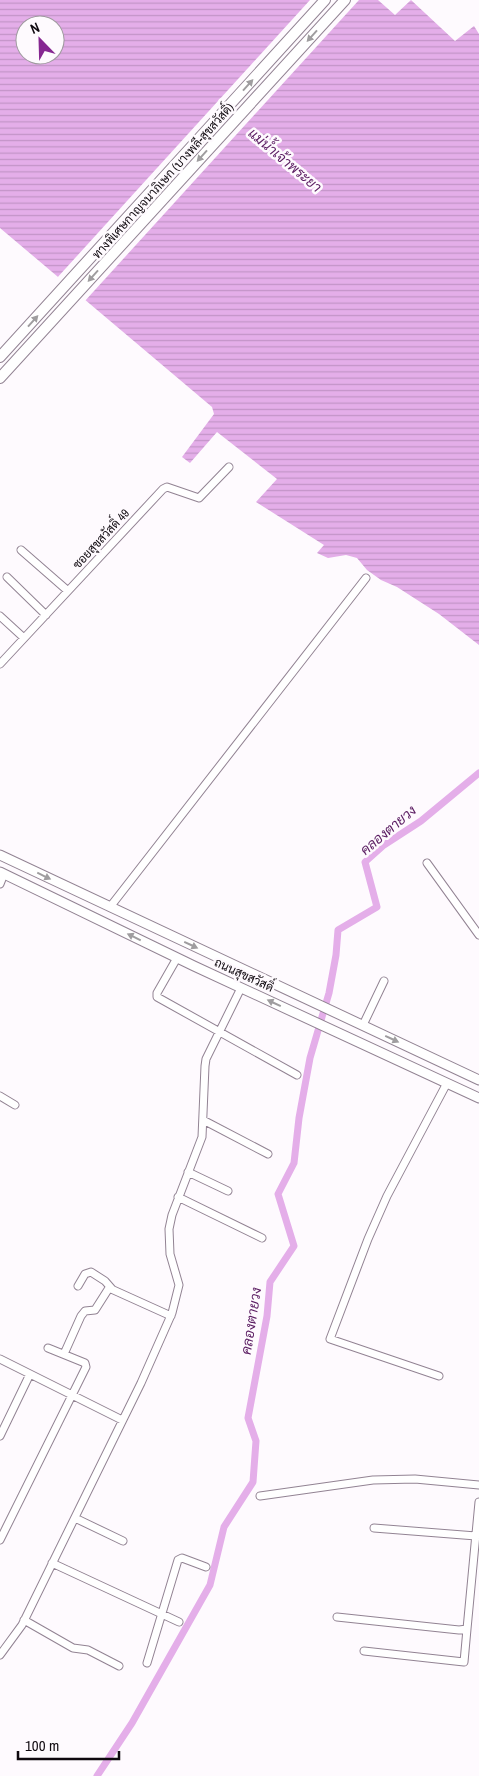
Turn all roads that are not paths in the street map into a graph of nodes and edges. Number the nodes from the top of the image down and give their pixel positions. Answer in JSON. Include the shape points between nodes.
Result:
{"nodes":[{"id":1,"x":325,"y":0,"type":"edge"},
{"id":2,"x":345,"y":0,"type":"edge"},
{"id":3,"x":0,"y":357,"type":"edge"},
{"id":4,"x":0,"y":378,"type":"edge"},
{"id":5,"x":230,"y":467,"type":"dead end"},
{"id":6,"x":21,"y":550,"type":"dead end"},
{"id":7,"x":7,"y":577,"type":"dead end"},
{"id":8,"x":366,"y":578,"type":"dead end"},
{"id":9,"x":68,"y":591,"type":"junction"},
{"id":10,"x":46,"y":615,"type":"junction"},
{"id":11,"x":0,"y":616,"type":"edge"},
{"id":12,"x":24,"y":638,"type":"junction"},
{"id":13,"x":1,"y":662,"type":"edge"},
{"id":14,"x":0,"y":854,"type":"edge"},
{"id":15,"x":427,"y":863,"type":"dead end"},
{"id":16,"x":2,"y":873,"type":"edge"},
{"id":17,"x":0,"y":884,"type":"edge"},
{"id":18,"x":110,"y":907,"type":"junction"},
{"id":19,"x":479,"y":935,"type":"edge"},
{"id":20,"x":177,"y":958,"type":"junction"},
{"id":21,"x":248,"y":972,"type":"junction"},
{"id":22,"x":384,"y":981,"type":"dead end"},
{"id":23,"x":241,"y":988,"type":"junction"},
{"id":24,"x":363,"y":1025,"type":"junction"},
{"id":25,"x":220,"y":1032,"type":"junction"},
{"id":26,"x":298,"y":1075,"type":"dead end"},
{"id":27,"x":479,"y":1080,"type":"edge"},
{"id":28,"x":447,"y":1083,"type":"junction"},
{"id":29,"x":0,"y":1096,"type":"edge"},
{"id":30,"x":479,"y":1098,"type":"edge"},
{"id":31,"x":15,"y":1105,"type":"dead end"},
{"id":32,"x":203,"y":1120,"type":"junction"},
{"id":33,"x":268,"y":1154,"type":"dead end"},
{"id":34,"x":188,"y":1172,"type":"junction"},
{"id":35,"x":228,"y":1191,"type":"dead end"},
{"id":36,"x":178,"y":1197,"type":"junction"},
{"id":37,"x":262,"y":1238,"type":"dead end"},
{"id":38,"x":78,"y":1286,"type":"dead end"},
{"id":39,"x":112,"y":1288,"type":"junction"},
{"id":40,"x":171,"y":1316,"type":"junction"},
{"id":41,"x":48,"y":1348,"type":"dead end"},
{"id":42,"x":64,"y":1354,"type":"junction"},
{"id":43,"x":0,"y":1359,"type":"edge"},
{"id":44,"x":30,"y":1374,"type":"junction"},
{"id":45,"x":439,"y":1376,"type":"dead end"},
{"id":46,"x":72,"y":1394,"type":"junction"},
{"id":47,"x":122,"y":1420,"type":"junction"},
{"id":48,"x":0,"y":1436,"type":"edge"},
{"id":49,"x":479,"y":1485,"type":"edge"},
{"id":50,"x":260,"y":1496,"type":"dead end"},
{"id":51,"x":479,"y":1502,"type":"edge"},
{"id":52,"x":75,"y":1518,"type":"junction"},
{"id":53,"x":374,"y":1528,"type":"dead end"},
{"id":54,"x":476,"y":1536,"type":"junction"},
{"id":55,"x":0,"y":1540,"type":"edge"},
{"id":56,"x":123,"y":1541,"type":"dead end"},
{"id":57,"x":52,"y":1563,"type":"junction"},
{"id":58,"x":206,"y":1567,"type":"dead end"},
{"id":59,"x":162,"y":1614,"type":"junction"},
{"id":60,"x":337,"y":1617,"type":"dead end"},
{"id":61,"x":24,"y":1620,"type":"junction"},
{"id":62,"x":179,"y":1622,"type":"dead end"},
{"id":63,"x":466,"y":1629,"type":"junction"},
{"id":64,"x":364,"y":1651,"type":"dead end"},
{"id":65,"x":0,"y":1655,"type":"edge"},
{"id":66,"x":147,"y":1662,"type":"dead end"},
{"id":67,"x":119,"y":1666,"type":"dead end"}],
"edges":[{"from":3,"to":1,"type":"highway","name":"ทางพิเศษกาญจนาภิเษก (บางพลี-สุขสวัสดิ์)","one_way":true},
{"from":2,"to":4,"type":"highway","name":"ทางพิเศษกาญจนาภิเษก (บางพลี-สุขสวัสดิ์)","one_way":true},
{"from":5,"to":9,"type":"street","name":"ซอยสุขสวัสดิ์ 49","via":[[199,498],[168,487],[163,489]]},
{"from":6,"to":9,"type":"street"},
{"from":7,"to":10,"type":"street"},
{"from":8,"to":18,"type":"street"},
{"from":9,"to":10,"type":"street","name":"ซอยสุขสวัสดิ์ 49"},
{"from":10,"to":12,"type":"street","name":"ซอยสุขสวัสดิ์ 49"},
{"from":11,"to":12,"type":"street"},
{"from":12,"to":13,"type":"street","name":"ซอยสุขสวัสดิ์ 49"},
{"from":14,"to":18,"type":"main road","name":"ถนนสุขสวัสดิ์","one_way":true},
{"from":15,"to":19,"type":"street"},
{"from":16,"to":17,"type":"street"},
{"from":20,"to":16,"type":"main road","name":"ถนนสุขสวัสดิ์","one_way":true},
{"from":18,"to":21,"type":"main road","name":"ถนนสุขสวัสดิ์","one_way":true},
{"from":20,"to":23,"type":"main road","name":"ถนนสุขสวัสดิ์"},
{"from":20,"to":25,"type":"street","via":[[157,997]]},
{"from":21,"to":23,"type":"main road"},
{"from":21,"to":24,"type":"main road","name":"ถนนสุขสวัสดิ์"},
{"from":22,"to":24,"type":"street"},
{"from":23,"to":25,"type":"street"},
{"from":28,"to":23,"type":"main road","name":"ถนนสุขสวัสดิ์","one_way":true},
{"from":24,"to":27,"type":"main road","name":"ถนนสุขสวัสดิ์","one_way":true},
{"from":25,"to":26,"type":"street"},
{"from":25,"to":32,"type":"street","via":[[205,1066]]},
{"from":28,"to":30,"type":"main road","name":"ถนนสุขสวัสดิ์"},
{"from":28,"to":45,"type":"street","via":[[383,1205],[330,1339]]},
{"from":29,"to":31,"type":"street"},
{"from":32,"to":33,"type":"street"},
{"from":32,"to":34,"type":"street","via":[[202,1137]]},
{"from":34,"to":35,"type":"street"},
{"from":34,"to":36,"type":"street"},
{"from":36,"to":37,"type":"street"},
{"from":36,"to":40,"type":"street","via":[[169,1229],[170,1254],[179,1285]]},
{"from":38,"to":39,"type":"street","via":[[85,1274],[91,1272]]},
{"from":39,"to":40,"type":"street"},
{"from":39,"to":42,"type":"street","via":[[107,1290],[95,1310],[85,1311]]},
{"from":40,"to":47,"type":"street"},
{"from":41,"to":42,"type":"street"},
{"from":42,"to":46,"type":"street","via":[[86,1365]]},
{"from":43,"to":44,"type":"street"},
{"from":44,"to":46,"type":"street"},
{"from":44,"to":48,"type":"street"},
{"from":46,"to":47,"type":"street"},
{"from":46,"to":55,"type":"street"},
{"from":47,"to":52,"type":"street"},
{"from":49,"to":50,"type":"street","via":[[415,1479],[374,1480]]},
{"from":51,"to":54,"type":"street"},
{"from":52,"to":56,"type":"street"},
{"from":52,"to":57,"type":"street"},
{"from":53,"to":54,"type":"street"},
{"from":54,"to":63,"type":"street"},
{"from":57,"to":59,"type":"street"},
{"from":57,"to":61,"type":"street"},
{"from":58,"to":59,"type":"street","via":[[180,1559]]},
{"from":59,"to":62,"type":"street"},
{"from":59,"to":66,"type":"street"},
{"from":60,"to":63,"type":"street"},
{"from":61,"to":65,"type":"street"},
{"from":61,"to":67,"type":"street","via":[[73,1648],[88,1650]]},
{"from":63,"to":64,"type":"street","via":[[464,1662]]}]}
